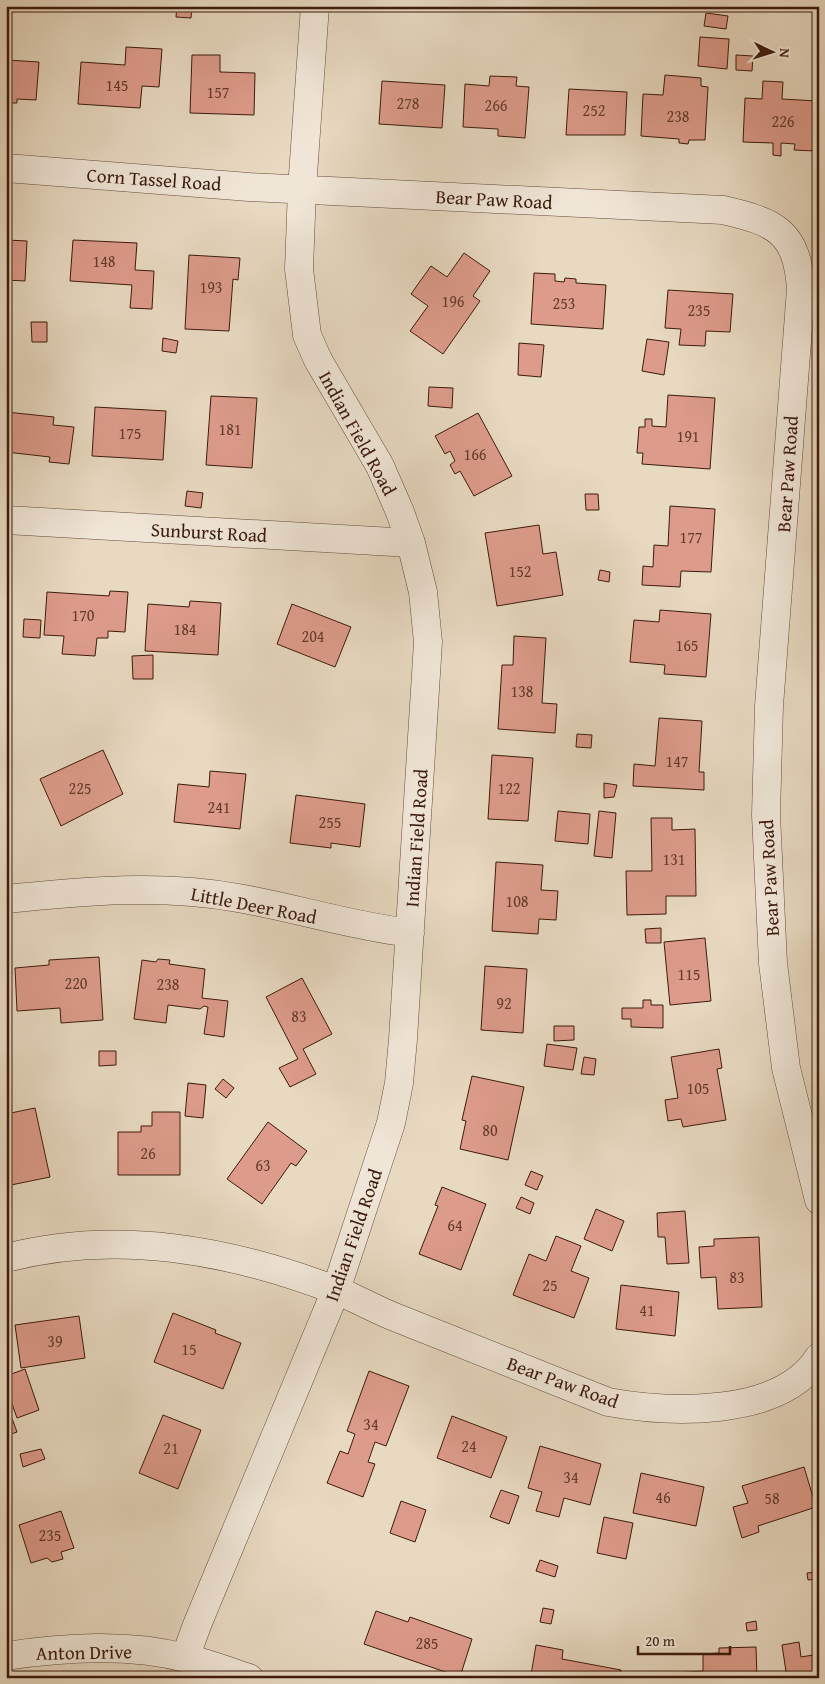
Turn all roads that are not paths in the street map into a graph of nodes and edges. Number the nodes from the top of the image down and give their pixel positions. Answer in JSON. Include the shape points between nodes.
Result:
{"nodes":[{"id":1,"x":315,"y":6,"type":"edge"},
{"id":2,"x":6,"y":168,"type":"edge"},
{"id":3,"x":302,"y":189,"type":"junction"},
{"id":4,"x":6,"y":520,"type":"edge"},
{"id":5,"x":411,"y":543,"type":"junction"},
{"id":6,"x":6,"y":899,"type":"edge"},
{"id":7,"x":410,"y":933,"type":"junction"},
{"id":8,"x":819,"y":1200,"type":"edge"},
{"id":9,"x":6,"y":1258,"type":"edge"},
{"id":10,"x":336,"y":1290,"type":"junction"},
{"id":11,"x":819,"y":1358,"type":"edge"},
{"id":12,"x":6,"y":1656,"type":"edge"},
{"id":13,"x":186,"y":1658,"type":"junction"},
{"id":14,"x":249,"y":1678,"type":"edge"}],
"edges":[{"from":1,"to":3,"type":"street","name":"Indian Field Road"},
{"from":2,"to":3,"type":"street","name":"Corn Tassel Road"},
{"from":3,"to":5,"type":"street","name":"Indian Field Road","via":[[299,269],[308,335],[318,360],[380,466]]},
{"from":3,"to":8,"type":"street","name":"Bear Paw Road","via":[[723,210],[763,221],[780,231],[792,245],[799,265],[801,288],[769,706],[766,815],[773,963],[786,1068]]},
{"from":4,"to":5,"type":"street","name":"Sunburst Road"},
{"from":5,"to":7,"type":"street","name":"Indian Field Road","via":[[423,592],[428,642]]},
{"from":6,"to":7,"type":"street","name":"Little Deer Road","via":[[122,889],[183,891],[238,898],[367,928]]},
{"from":7,"to":10,"type":"street","name":"Indian Field Road","via":[[399,1083],[391,1122]]},
{"from":9,"to":10,"type":"street","via":[[36,1250],[78,1245],[183,1248],[218,1254]]},
{"from":10,"to":11,"type":"street","name":"Bear Paw Road","via":[[379,1311],[608,1402],[638,1408],[676,1410],[756,1400],[792,1384]]},
{"from":10,"to":13,"type":"street","name":"Indian Field Road"},
{"from":12,"to":13,"type":"street","name":"Anton Drive","via":[[102,1648]]},
{"from":13,"to":14,"type":"street","name":"Anton Drive"}]}
